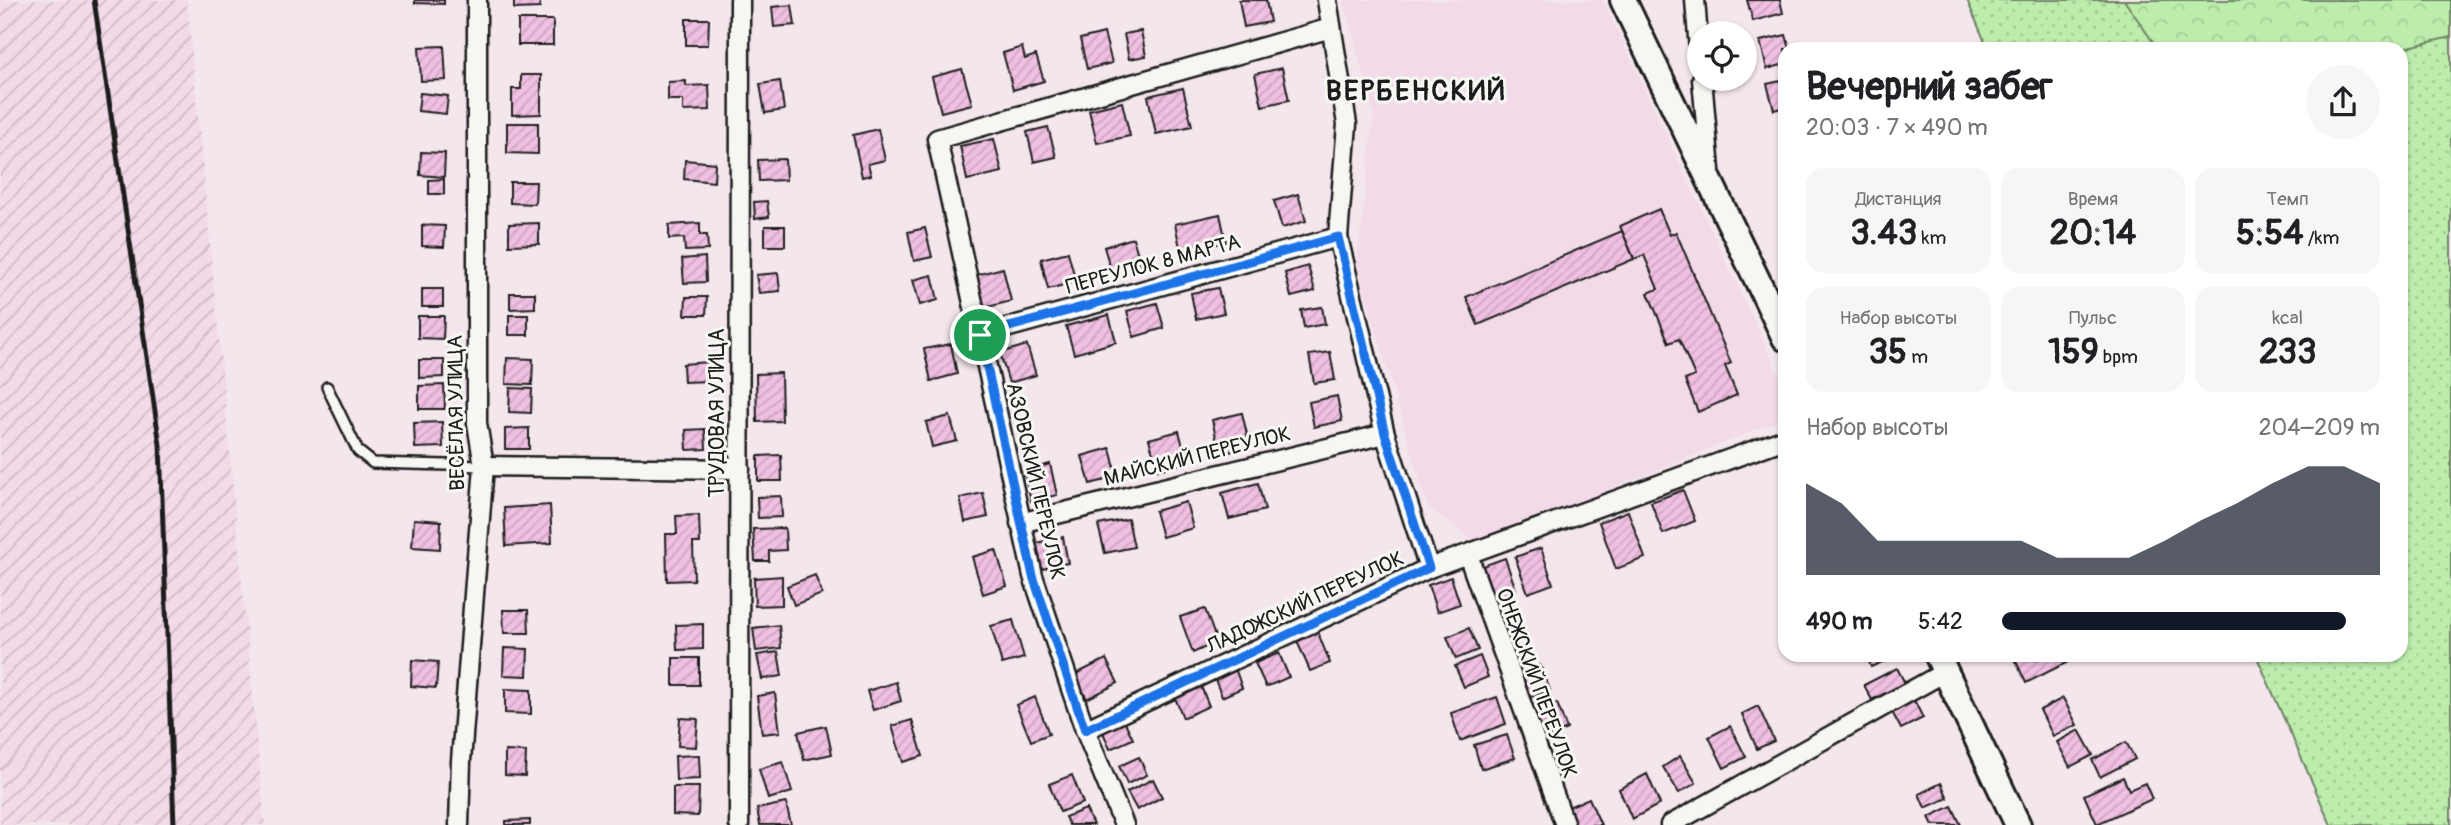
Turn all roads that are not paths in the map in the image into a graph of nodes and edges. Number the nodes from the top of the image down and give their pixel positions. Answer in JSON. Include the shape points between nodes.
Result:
{"nodes":[{"id":1,"x":477,"y":0,"type":"edge"},
{"id":2,"x":740,"y":0,"type":"edge"},
{"id":3,"x":1326,"y":0,"type":"edge"},
{"id":4,"x":1623,"y":0,"type":"edge"},
{"id":5,"x":1695,"y":0,"type":"edge"},
{"id":6,"x":1697,"y":21,"type":"edge"},
{"id":7,"x":1331,"y":28,"type":"junction"},
{"id":8,"x":1703,"y":91,"type":"edge"},
{"id":9,"x":1711,"y":184,"type":"junction"},
{"id":10,"x":1338,"y":237,"type":"junction"},
{"id":11,"x":1778,"y":323,"type":"edge"},
{"id":12,"x":980,"y":335,"type":"junction"},
{"id":13,"x":327,"y":387,"type":"dead end"},
{"id":14,"x":1385,"y":434,"type":"junction"},
{"id":15,"x":1778,"y":442,"type":"edge"},
{"id":16,"x":484,"y":466,"type":"junction"},
{"id":17,"x":740,"y":469,"type":"junction"},
{"id":18,"x":1020,"y":523,"type":"junction"},
{"id":19,"x":1468,"y":555,"type":"junction"},
{"id":20,"x":1429,"y":568,"type":"junction"},
{"id":21,"x":1941,"y":663,"type":"edge"},
{"id":22,"x":1085,"y":730,"type":"junction"},
{"id":23,"x":459,"y":825,"type":"edge"},
{"id":24,"x":739,"y":825,"type":"edge"},
{"id":25,"x":1124,"y":825,"type":"edge"},
{"id":26,"x":1564,"y":825,"type":"edge"},
{"id":27,"x":1670,"y":825,"type":"edge"},
{"id":28,"x":2018,"y":825,"type":"edge"}],
"edges":[{"from":1,"to":16,"type":"street","name":"ВЕСЁЛАЯ УЛИЦА","via":[[477,423]]},
{"from":2,"to":17,"type":"street","name":"ТРУДОВАЯ УЛИЦА"},
{"from":3,"to":7,"type":"street"},
{"from":4,"to":9,"type":"main road"},
{"from":5,"to":6,"type":"street"},
{"from":7,"to":10,"type":"street","via":[[1347,124]]},
{"from":7,"to":12,"type":"street","name":"АЗОВСКИЙ ПЕРЕУЛОК","via":[[937,139]]},
{"from":8,"to":9,"type":"street"},
{"from":9,"to":11,"type":"main road"},
{"from":10,"to":12,"type":"street","name":"ПЕРЕУЛОК 8 МАРТА"},
{"from":10,"to":14,"type":"street"},
{"from":12,"to":18,"type":"street","name":"АЗОВСКИЙ ПЕРЕУЛОК"},
{"from":13,"to":16,"type":"lane","via":[[358,451],[373,463]]},
{"from":14,"to":18,"type":"street","name":"МАЙСКИЙ ПЕРЕУЛОК"},
{"from":14,"to":20,"type":"street"},
{"from":15,"to":19,"type":"street","name":"ЛАДОЖСКИЙ ПЕРЕУЛОК"},
{"from":16,"to":17,"type":"street"},
{"from":16,"to":23,"type":"street","name":"ВЕСЁЛАЯ УЛИЦА"},
{"from":17,"to":24,"type":"street","name":"ТРУДОВАЯ УЛИЦА"},
{"from":18,"to":22,"type":"street","name":"АЗОВСКИЙ ПЕРЕУЛОК"},
{"from":19,"to":20,"type":"street","name":"ЛАДОЖСКИЙ ПЕРЕУЛОК"},
{"from":19,"to":26,"type":"street","name":"ОНЕЖСКИЙ ПЕРЕУЛОК"},
{"from":20,"to":22,"type":"street","name":"ЛАДОЖСКИЙ ПЕРЕУЛОК"},
{"from":21,"to":27,"type":"street"},
{"from":21,"to":28,"type":"main road"},
{"from":22,"to":25,"type":"street","name":"АЗОВСКИЙ ПЕРЕУЛОК"}]}
